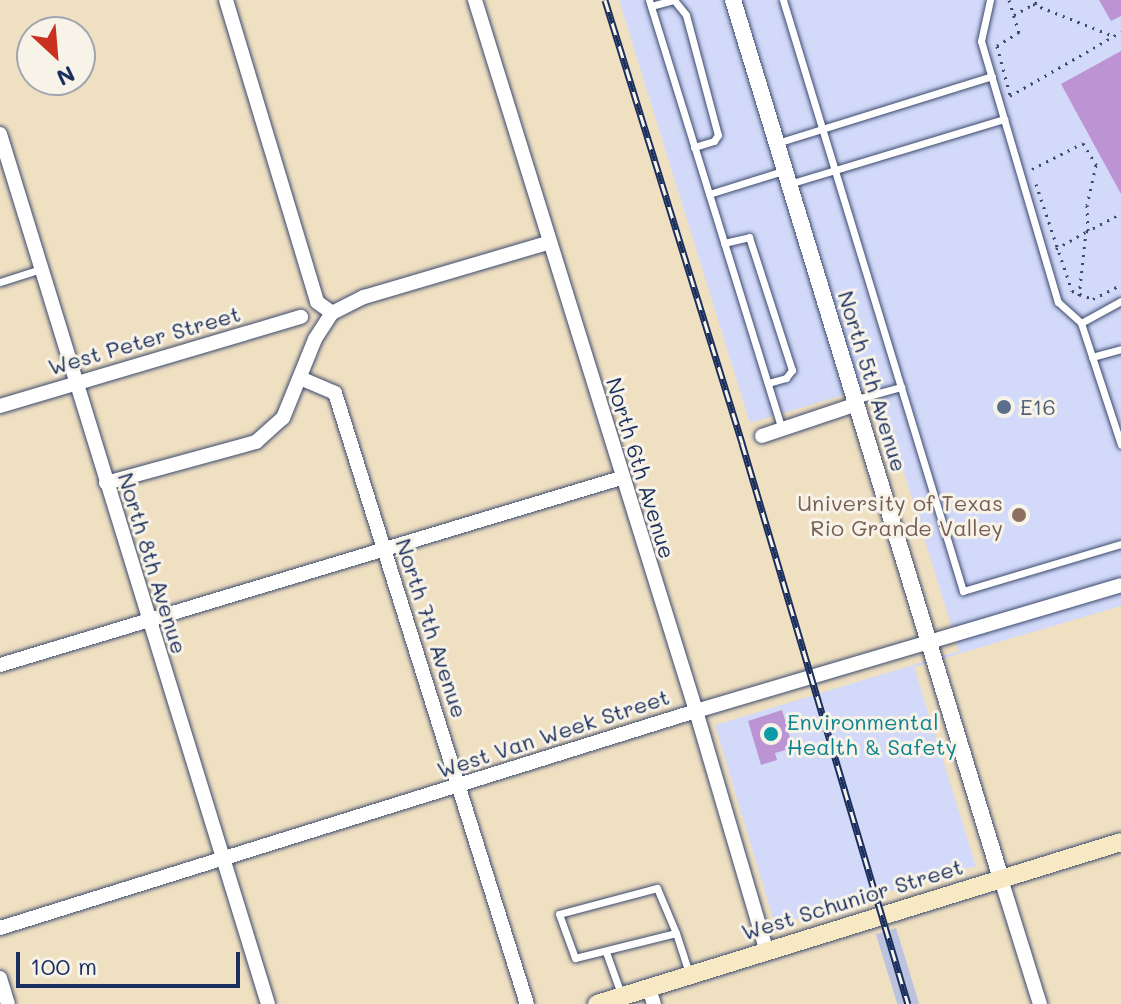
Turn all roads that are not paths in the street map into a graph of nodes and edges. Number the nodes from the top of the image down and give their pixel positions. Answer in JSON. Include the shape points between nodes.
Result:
{"nodes":[{"id":1,"x":226,"y":0,"type":"edge"},
{"id":2,"x":475,"y":0,"type":"edge"},
{"id":3,"x":673,"y":0,"type":"edge"},
{"id":4,"x":733,"y":0,"type":"edge"},
{"id":5,"x":783,"y":0,"type":"edge"},
{"id":6,"x":990,"y":0,"type":"edge"},
{"id":7,"x":650,"y":3,"type":"edge"},
{"id":8,"x":992,"y":76,"type":"junction"},
{"id":9,"x":1004,"y":119,"type":"junction"},
{"id":10,"x":822,"y":129,"type":"junction"},
{"id":11,"x":0,"y":134,"type":"edge"},
{"id":12,"x":777,"y":143,"type":"junction"},
{"id":13,"x":694,"y":147,"type":"junction"},
{"id":14,"x":2,"y":150,"type":"edge"},
{"id":15,"x":834,"y":170,"type":"junction"},
{"id":16,"x":787,"y":177,"type":"junction"},
{"id":17,"x":709,"y":194,"type":"junction"},
{"id":18,"x":548,"y":243,"type":"junction"},
{"id":19,"x":724,"y":243,"type":"junction"},
{"id":20,"x":41,"y":269,"type":"junction"},
{"id":21,"x":0,"y":282,"type":"edge"},
{"id":22,"x":1121,"y":301,"type":"edge"},
{"id":23,"x":332,"y":313,"type":"junction"},
{"id":24,"x":301,"y":317,"type":"dead end"},
{"id":25,"x":1081,"y":323,"type":"junction"},
{"id":26,"x":1121,"y":349,"type":"edge"},
{"id":27,"x":1092,"y":357,"type":"junction"},
{"id":28,"x":300,"y":378,"type":"junction"},
{"id":29,"x":75,"y":383,"type":"junction"},
{"id":30,"x":768,"y":383,"type":"junction"},
{"id":31,"x":901,"y":387,"type":"junction"},
{"id":32,"x":857,"y":402,"type":"junction"},
{"id":33,"x":0,"y":406,"type":"edge"},
{"id":34,"x":782,"y":429,"type":"junction"},
{"id":35,"x":1119,"y":435,"type":"edge"},
{"id":36,"x":762,"y":436,"type":"dead end"},
{"id":37,"x":1121,"y":445,"type":"edge"},
{"id":38,"x":621,"y":478,"type":"junction"},
{"id":39,"x":106,"y":483,"type":"junction"},
{"id":40,"x":1121,"y":544,"type":"edge"},
{"id":41,"x":383,"y":548,"type":"junction"},
{"id":42,"x":1121,"y":585,"type":"edge"},
{"id":43,"x":148,"y":620,"type":"junction"},
{"id":44,"x":929,"y":643,"type":"junction"},
{"id":45,"x":0,"y":665,"type":"edge"},
{"id":46,"x":696,"y":711,"type":"junction"},
{"id":47,"x":460,"y":786,"type":"junction"},
{"id":48,"x":1121,"y":842,"type":"edge"},
{"id":49,"x":222,"y":859,"type":"junction"},
{"id":50,"x":1001,"y":879,"type":"junction"},
{"id":51,"x":0,"y":928,"type":"edge"},
{"id":52,"x":676,"y":933,"type":"junction"},
{"id":53,"x":766,"y":949,"type":"junction"},
{"id":54,"x":606,"y":952,"type":"junction"},
{"id":55,"x":689,"y":973,"type":"junction"},
{"id":56,"x":0,"y":978,"type":"edge"},
{"id":57,"x":621,"y":996,"type":"junction"},
{"id":58,"x":651,"y":996,"type":"edge"},
{"id":59,"x":8,"y":1004,"type":"edge"},
{"id":60,"x":268,"y":1004,"type":"edge"},
{"id":61,"x":527,"y":1004,"type":"edge"},
{"id":62,"x":597,"y":1004,"type":"edge"},
{"id":63,"x":1040,"y":1004,"type":"edge"}],
"edges":[{"from":1,"to":23,"type":"street","via":[[317,302]]},
{"from":2,"to":18,"type":"street","name":"North 6th Avenue"},
{"from":3,"to":7,"type":"lane"},
{"from":3,"to":13,"type":"lane","via":[[686,15],[718,135]]},
{"from":4,"to":12,"type":"street","name":"North 5th Avenue"},
{"from":5,"to":10,"type":"lane"},
{"from":6,"to":8,"type":"lane","via":[[981,41]]},
{"from":7,"to":13,"type":"lane"},
{"from":8,"to":9,"type":"lane"},
{"from":8,"to":10,"type":"lane"},
{"from":9,"to":15,"type":"lane"},
{"from":9,"to":25,"type":"lane","via":[[1058,302]]},
{"from":10,"to":12,"type":"lane"},
{"from":10,"to":15,"type":"lane"},
{"from":11,"to":14,"type":"street","name":"North 8th Avenue"},
{"from":12,"to":16,"type":"street","name":"North 5th Avenue"},
{"from":13,"to":17,"type":"lane"},
{"from":14,"to":20,"type":"street","name":"North 8th Avenue"},
{"from":15,"to":16,"type":"lane"},
{"from":15,"to":31,"type":"lane"},
{"from":16,"to":17,"type":"lane"},
{"from":16,"to":32,"type":"street","name":"North 5th Avenue"},
{"from":17,"to":19,"type":"lane"},
{"from":18,"to":23,"type":"street","via":[[364,297]]},
{"from":18,"to":38,"type":"street","name":"North 6th Avenue"},
{"from":19,"to":30,"type":"lane"},
{"from":19,"to":30,"type":"lane","via":[[749,237],[792,370],[786,378]]},
{"from":20,"to":21,"type":"lane"},
{"from":20,"to":29,"type":"street","name":"North 8th Avenue"},
{"from":22,"to":25,"type":"lane"},
{"from":23,"to":28,"type":"street"},
{"from":24,"to":29,"type":"street","name":"West Peter Street"},
{"from":25,"to":27,"type":"lane"},
{"from":26,"to":27,"type":"lane"},
{"from":27,"to":35,"type":"lane"},
{"from":28,"to":39,"type":"street","via":[[283,418],[256,442]]},
{"from":28,"to":41,"type":"street","name":"North 7th Avenue","via":[[335,393]]},
{"from":29,"to":33,"type":"street","name":"West Peter Street"},
{"from":29,"to":39,"type":"street","name":"North 8th Avenue"},
{"from":30,"to":34,"type":"lane"},
{"from":31,"to":32,"type":"lane"},
{"from":31,"to":40,"type":"lane","via":[[963,591]]},
{"from":32,"to":34,"type":"street"},
{"from":32,"to":44,"type":"street","name":"North 5th Avenue"},
{"from":34,"to":36,"type":"street"},
{"from":35,"to":37,"type":"lane"},
{"from":38,"to":41,"type":"street"},
{"from":38,"to":46,"type":"street","name":"North 6th Avenue"},
{"from":39,"to":43,"type":"street","name":"North 8th Avenue"},
{"from":41,"to":43,"type":"street"},
{"from":41,"to":47,"type":"street","name":"North 7th Avenue"},
{"from":42,"to":44,"type":"street","name":"West Van Week Street"},
{"from":43,"to":45,"type":"street"},
{"from":43,"to":49,"type":"street","name":"North 8th Avenue"},
{"from":44,"to":46,"type":"street","name":"West Van Week Street"},
{"from":44,"to":50,"type":"street","name":"North 5th Avenue"},
{"from":46,"to":47,"type":"street","name":"West Van Week Street"},
{"from":46,"to":53,"type":"street","name":"North 6th Avenue"},
{"from":47,"to":49,"type":"street","name":"West Van Week Street"},
{"from":47,"to":61,"type":"street","name":"North 7th Avenue"},
{"from":48,"to":50,"type":"main road","name":"West Schunior Street"},
{"from":49,"to":51,"type":"street","name":"West Van Week Street"},
{"from":49,"to":60,"type":"street","name":"North 8th Avenue"},
{"from":50,"to":53,"type":"main road","name":"West Schunior Street"},
{"from":50,"to":63,"type":"street","name":"North 5th Avenue"},
{"from":52,"to":54,"type":"lane"},
{"from":52,"to":54,"type":"lane","via":[[657,888],[559,914],[575,958]]},
{"from":52,"to":55,"type":"lane"},
{"from":53,"to":55,"type":"main road","name":"West Schunior Street"},
{"from":54,"to":57,"type":"lane"},
{"from":55,"to":58,"type":"main road","name":"West Schunior Street"},
{"from":56,"to":59,"type":"street"},
{"from":57,"to":58,"type":"main road","name":"West Schunior Street"},
{"from":57,"to":62,"type":"main road","name":"West Schunior Street"}]}
